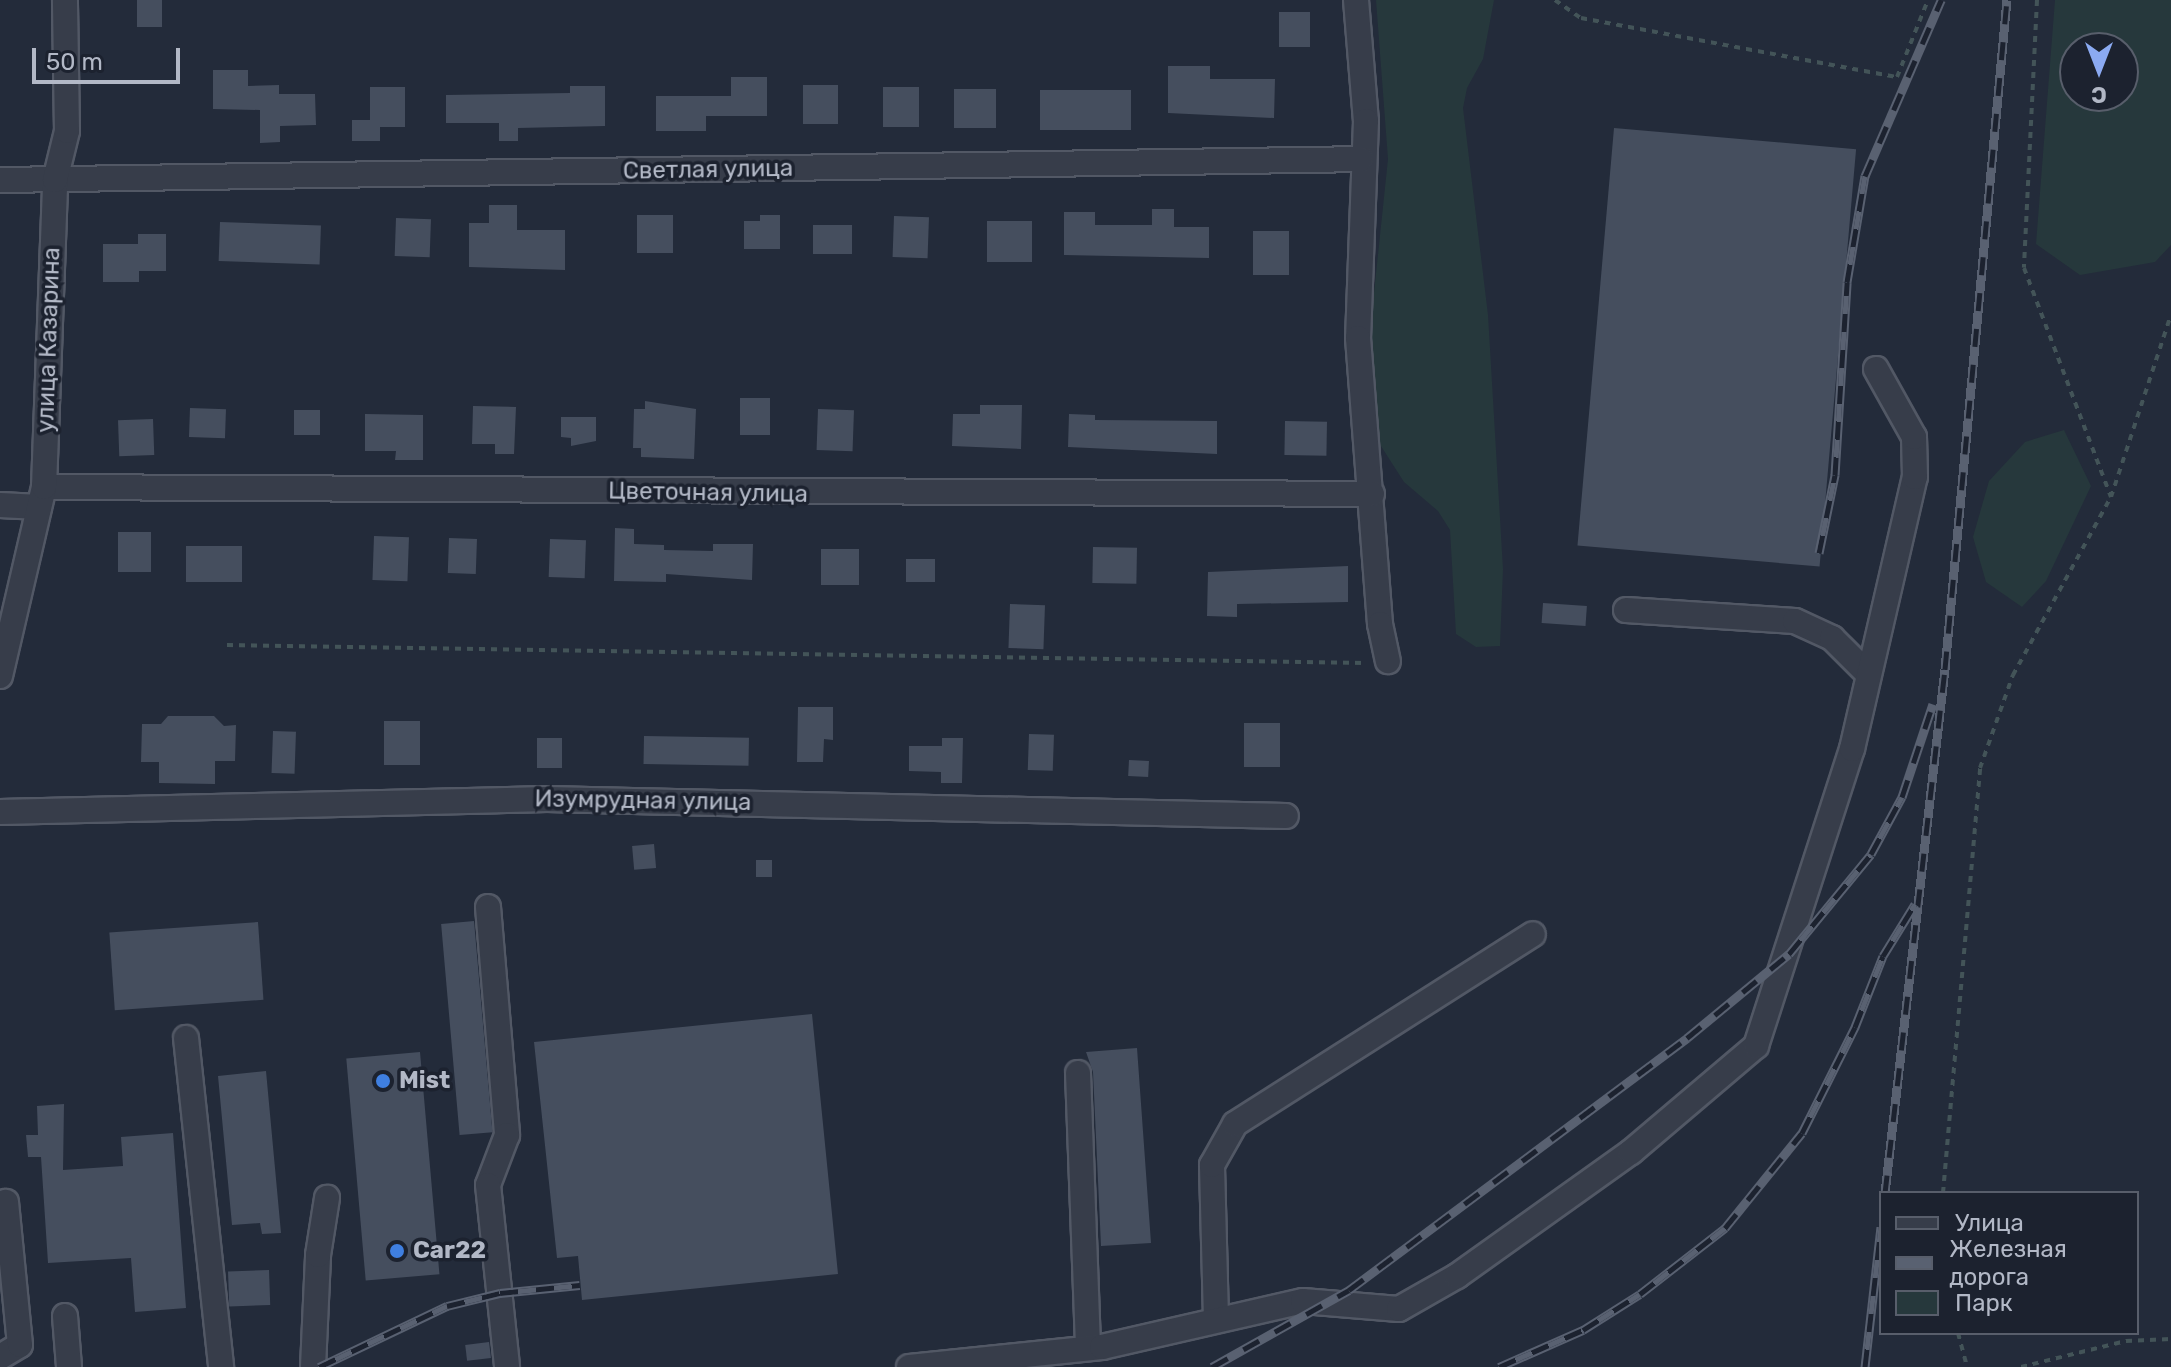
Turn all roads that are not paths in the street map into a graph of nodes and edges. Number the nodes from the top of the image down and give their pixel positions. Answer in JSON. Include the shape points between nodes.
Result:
{"nodes":[{"id":1,"x":65,"y":0,"type":"edge"},
{"id":2,"x":1356,"y":0,"type":"edge"},
{"id":3,"x":1361,"y":159,"type":"junction"},
{"id":4,"x":0,"y":180,"type":"edge"},
{"id":5,"x":55,"y":180,"type":"junction"},
{"id":6,"x":1876,"y":369,"type":"dead end"},
{"id":7,"x":1372,"y":494,"type":"junction"},
{"id":8,"x":42,"y":497,"type":"junction"},
{"id":9,"x":0,"y":505,"type":"edge"},
{"id":10,"x":1626,"y":610,"type":"dead end"},
{"id":11,"x":1388,"y":661,"type":"road end"},
{"id":12,"x":1868,"y":674,"type":"junction"},
{"id":13,"x":0,"y":676,"type":"edge"},
{"id":14,"x":0,"y":812,"type":"edge"},
{"id":15,"x":1286,"y":816,"type":"dead end"},
{"id":16,"x":488,"y":907,"type":"dead end"},
{"id":17,"x":1533,"y":934,"type":"dead end"},
{"id":18,"x":186,"y":1038,"type":"dead end"},
{"id":19,"x":1078,"y":1073,"type":"dead end"},
{"id":20,"x":327,"y":1198,"type":"dead end"},
{"id":21,"x":6,"y":1202,"type":"dead end"},
{"id":22,"x":65,"y":1316,"type":"dead end"},
{"id":23,"x":1216,"y":1319,"type":"junction"},
{"id":24,"x":1088,"y":1348,"type":"junction"},
{"id":25,"x":0,"y":1357,"type":"edge"},
{"id":26,"x":69,"y":1367,"type":"edge"},
{"id":27,"x":221,"y":1367,"type":"edge"},
{"id":28,"x":313,"y":1367,"type":"edge"},
{"id":29,"x":507,"y":1367,"type":"edge"},
{"id":30,"x":909,"y":1367,"type":"edge"}],
"edges":[{"from":1,"to":5,"type":"street","name":"улица Казарина","via":[[67,131]]},
{"from":2,"to":3,"type":"street","via":[[1366,121]]},
{"from":3,"to":5,"type":"street","name":"Светлая улица"},
{"from":3,"to":7,"type":"street","via":[[1358,338]]},
{"from":4,"to":5,"type":"street","name":"Светлая улица"},
{"from":5,"to":8,"type":"street","name":"улица Казарина"},
{"from":6,"to":12,"type":"street","via":[[1914,437],[1915,477]]},
{"from":7,"to":8,"type":"street","name":"Цветочная улица"},
{"from":7,"to":11,"type":"street","via":[[1380,624]]},
{"from":8,"to":9,"type":"street","name":"Цветочная улица"},
{"from":8,"to":13,"type":"street","name":"улица Казарина"},
{"from":10,"to":12,"type":"street","via":[[1795,621],[1832,638]]},
{"from":12,"to":23,"type":"street","via":[[1852,749],[1756,1046],[1631,1152],[1457,1276],[1399,1309],[1303,1301]]},
{"from":14,"to":15,"type":"street","name":"Изумрудная улица","via":[[547,799]]},
{"from":16,"to":29,"type":"street","via":[[507,1135],[488,1185]]},
{"from":17,"to":23,"type":"street","via":[[1235,1124],[1212,1165]]},
{"from":18,"to":27,"type":"street"},
{"from":19,"to":24,"type":"street"},
{"from":20,"to":28,"type":"street","via":[[318,1255]]},
{"from":21,"to":25,"type":"street","via":[[20,1345]]},
{"from":22,"to":26,"type":"street"},
{"from":23,"to":24,"type":"street"},
{"from":24,"to":30,"type":"street"}]}
